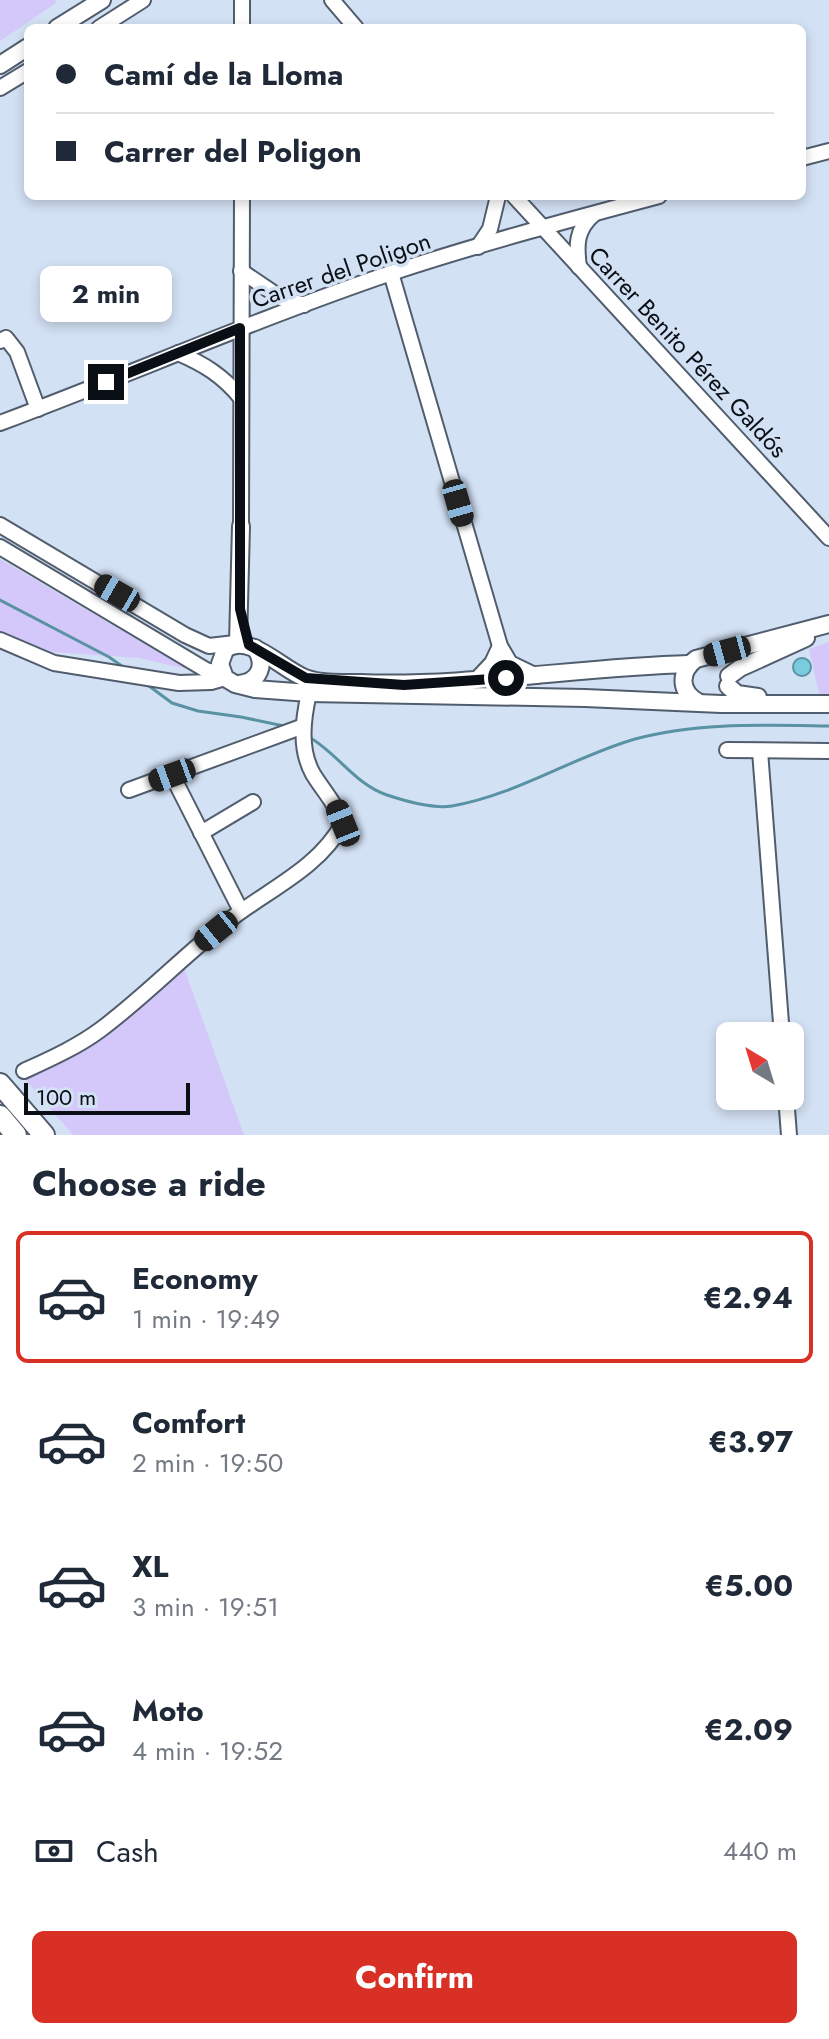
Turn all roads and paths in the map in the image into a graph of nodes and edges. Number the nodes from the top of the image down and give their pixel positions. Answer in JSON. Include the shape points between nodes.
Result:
{"nodes":[{"id":1,"x":102,"y":0,"type":"edge"},
{"id":2,"x":143,"y":0,"type":"edge"},
{"id":3,"x":242,"y":0,"type":"edge"},
{"id":4,"x":324,"y":0,"type":"edge"},
{"id":5,"x":338,"y":4,"type":"edge"},
{"id":6,"x":63,"y":24,"type":"edge"},
{"id":7,"x":105,"y":24,"type":"edge"},
{"id":8,"x":242,"y":24,"type":"edge"},
{"id":9,"x":353,"y":24,"type":"edge"},
{"id":10,"x":24,"y":50,"type":"edge"},
{"id":11,"x":0,"y":65,"type":"edge"},
{"id":12,"x":24,"y":73,"type":"edge"},
{"id":13,"x":0,"y":88,"type":"edge"},
{"id":14,"x":829,"y":151,"type":"edge"},
{"id":15,"x":806,"y":157,"type":"edge"},
{"id":16,"x":242,"y":200,"type":"edge"},
{"id":17,"x":497,"y":200,"type":"edge"},
{"id":18,"x":518,"y":200,"type":"edge"},
{"id":19,"x":644,"y":200,"type":"edge"},
{"id":20,"x":595,"y":213,"type":"junction"},
{"id":21,"x":543,"y":227,"type":"junction"},
{"id":22,"x":478,"y":247,"type":"junction"},
{"id":23,"x":579,"y":267,"type":"junction"},
{"id":24,"x":241,"y":271,"type":"junction"},
{"id":25,"x":391,"y":273,"type":"junction"},
{"id":26,"x":304,"y":305,"type":"junction"},
{"id":27,"x":240,"y":328,"type":"junction"},
{"id":28,"x":0,"y":341,"type":"edge"},
{"id":29,"x":178,"y":353,"type":"junction"},
{"id":30,"x":241,"y":398,"type":"junction"},
{"id":31,"x":38,"y":409,"type":"junction"},
{"id":32,"x":0,"y":423,"type":"edge"},
{"id":33,"x":0,"y":525,"type":"edge"},
{"id":34,"x":241,"y":526,"type":"joint"},
{"id":35,"x":829,"y":538,"type":"edge"},
{"id":36,"x":0,"y":547,"type":"edge"},
{"id":37,"x":829,"y":626,"type":"edge"},
{"id":38,"x":0,"y":640,"type":"edge"},
{"id":39,"x":240,"y":646,"type":"junction"},
{"id":40,"x":500,"y":646,"type":"junction"},
{"id":41,"x":175,"y":650,"type":"junction"},
{"id":42,"x":697,"y":661,"type":"junction"},
{"id":43,"x":537,"y":676,"type":"junction"},
{"id":44,"x":229,"y":678,"type":"junction"},
{"id":45,"x":476,"y":680,"type":"junction"},
{"id":46,"x":729,"y":681,"type":"junction"},
{"id":47,"x":309,"y":693,"type":"junction"},
{"id":48,"x":705,"y":702,"type":"junction"},
{"id":49,"x":807,"y":703,"type":"junction"},
{"id":50,"x":829,"y":704,"type":"edge"},
{"id":51,"x":301,"y":727,"type":"junction"},
{"id":52,"x":727,"y":750,"type":"dead end"},
{"id":53,"x":760,"y":751,"type":"junction"},
{"id":54,"x":829,"y":751,"type":"edge"},
{"id":55,"x":172,"y":775,"type":"junction"},
{"id":56,"x":129,"y":790,"type":"dead end"},
{"id":57,"x":253,"y":802,"type":"dead end"},
{"id":58,"x":201,"y":833,"type":"junction"},
{"id":59,"x":241,"y":911,"type":"junction"},
{"id":60,"x":781,"y":1022,"type":"edge"},
{"id":61,"x":24,"y":1071,"type":"dead end"},
{"id":62,"x":0,"y":1084,"type":"edge"},
{"id":63,"x":787,"y":1110,"type":"edge"},
{"id":64,"x":0,"y":1116,"type":"edge"},
{"id":65,"x":16,"y":1135,"type":"edge"},
{"id":66,"x":44,"y":1135,"type":"edge"},
{"id":67,"x":789,"y":1135,"type":"edge"}],
"edges":[{"from":1,"to":6,"type":"street"},
{"from":2,"to":7,"type":"street"},
{"from":3,"to":8,"type":"street"},
{"from":4,"to":5,"type":"street"},
{"from":5,"to":9,"type":"street"},
{"from":10,"to":11,"type":"street"},
{"from":12,"to":13,"type":"street"},
{"from":14,"to":15,"type":"street"},
{"from":16,"to":24,"type":"street"},
{"from":17,"to":22,"type":"street","via":[[490,229]]},
{"from":18,"to":21,"type":"street","name":"Carrer Benito Pérez Galdós"},
{"from":19,"to":20,"type":"street","name":"Carrer del Poligon"},
{"from":20,"to":21,"type":"street","name":"Carrer del Poligon"},
{"from":20,"to":23,"type":"street","via":[[579,232]]},
{"from":21,"to":22,"type":"street","name":"Carrer del Poligon"},
{"from":21,"to":23,"type":"street","name":"Carrer Benito Pérez Galdós"},
{"from":22,"to":25,"type":"street","name":"Carrer del Poligon"},
{"from":23,"to":35,"type":"street","name":"Carrer Benito Pérez Galdós"},
{"from":24,"to":26,"type":"street","via":[[281,298]]},
{"from":24,"to":27,"type":"street"},
{"from":25,"to":26,"type":"street","name":"Carrer del Poligon"},
{"from":25,"to":40,"type":"street"},
{"from":26,"to":27,"type":"street","name":"Carrer del Poligon"},
{"from":27,"to":29,"type":"street","name":"Carrer del Poligon"},
{"from":27,"to":30,"type":"street"},
{"from":28,"to":31,"type":"street","via":[[6,338],[17,352]]},
{"from":29,"to":30,"type":"street","via":[[203,363]]},
{"from":29,"to":31,"type":"street","name":"Carrer del Poligon"},
{"from":30,"to":34,"type":"street"},
{"from":31,"to":32,"type":"street","name":"Carrer del Poligon"},
{"from":33,"to":39,"type":"street","via":[[185,635],[209,646]]},
{"from":34,"to":39,"type":"street"},
{"from":36,"to":41,"type":"street"},
{"from":37,"to":42,"type":"street"},
{"from":37,"to":46,"type":"street","via":[[740,668]]},
{"from":38,"to":44,"type":"street","via":[[54,663],[179,683]]},
{"from":39,"to":41,"type":"street","via":[[207,655]]},
{"from":39,"to":44,"type":"street","via":[[220,659]]},
{"from":39,"to":44,"type":"street","via":[[261,659],[260,672],[251,681]]},
{"from":39,"to":45,"type":"street","via":[[306,678],[404,685]]},
{"from":40,"to":43,"type":"street","via":[[510,663]]},
{"from":40,"to":45,"type":"street"},
{"from":41,"to":44,"type":"street"},
{"from":42,"to":43,"type":"street"},
{"from":42,"to":46,"type":"street","via":[[723,664]]},
{"from":42,"to":48,"type":"street","via":[[683,678],[684,685],[686,692]]},
{"from":43,"to":45,"type":"street"},
{"from":44,"to":47,"type":"street","via":[[255,689]]},
{"from":46,"to":48,"type":"street","via":[[722,696]]},
{"from":46,"to":49,"type":"street","via":[[742,695]]},
{"from":47,"to":48,"type":"street"},
{"from":47,"to":51,"type":"street"},
{"from":48,"to":49,"type":"street"},
{"from":49,"to":50,"type":"street"},
{"from":51,"to":55,"type":"street"},
{"from":51,"to":59,"type":"street","via":[[311,771],[343,823],[333,842]]},
{"from":52,"to":53,"type":"street"},
{"from":53,"to":54,"type":"street"},
{"from":53,"to":60,"type":"street"},
{"from":55,"to":56,"type":"street"},
{"from":55,"to":58,"type":"street"},
{"from":57,"to":58,"type":"street"},
{"from":58,"to":59,"type":"street"},
{"from":59,"to":61,"type":"street","via":[[101,1029]]},
{"from":62,"to":66,"type":"main road"},
{"from":63,"to":67,"type":"street"},
{"from":64,"to":65,"type":"main road"}]}
